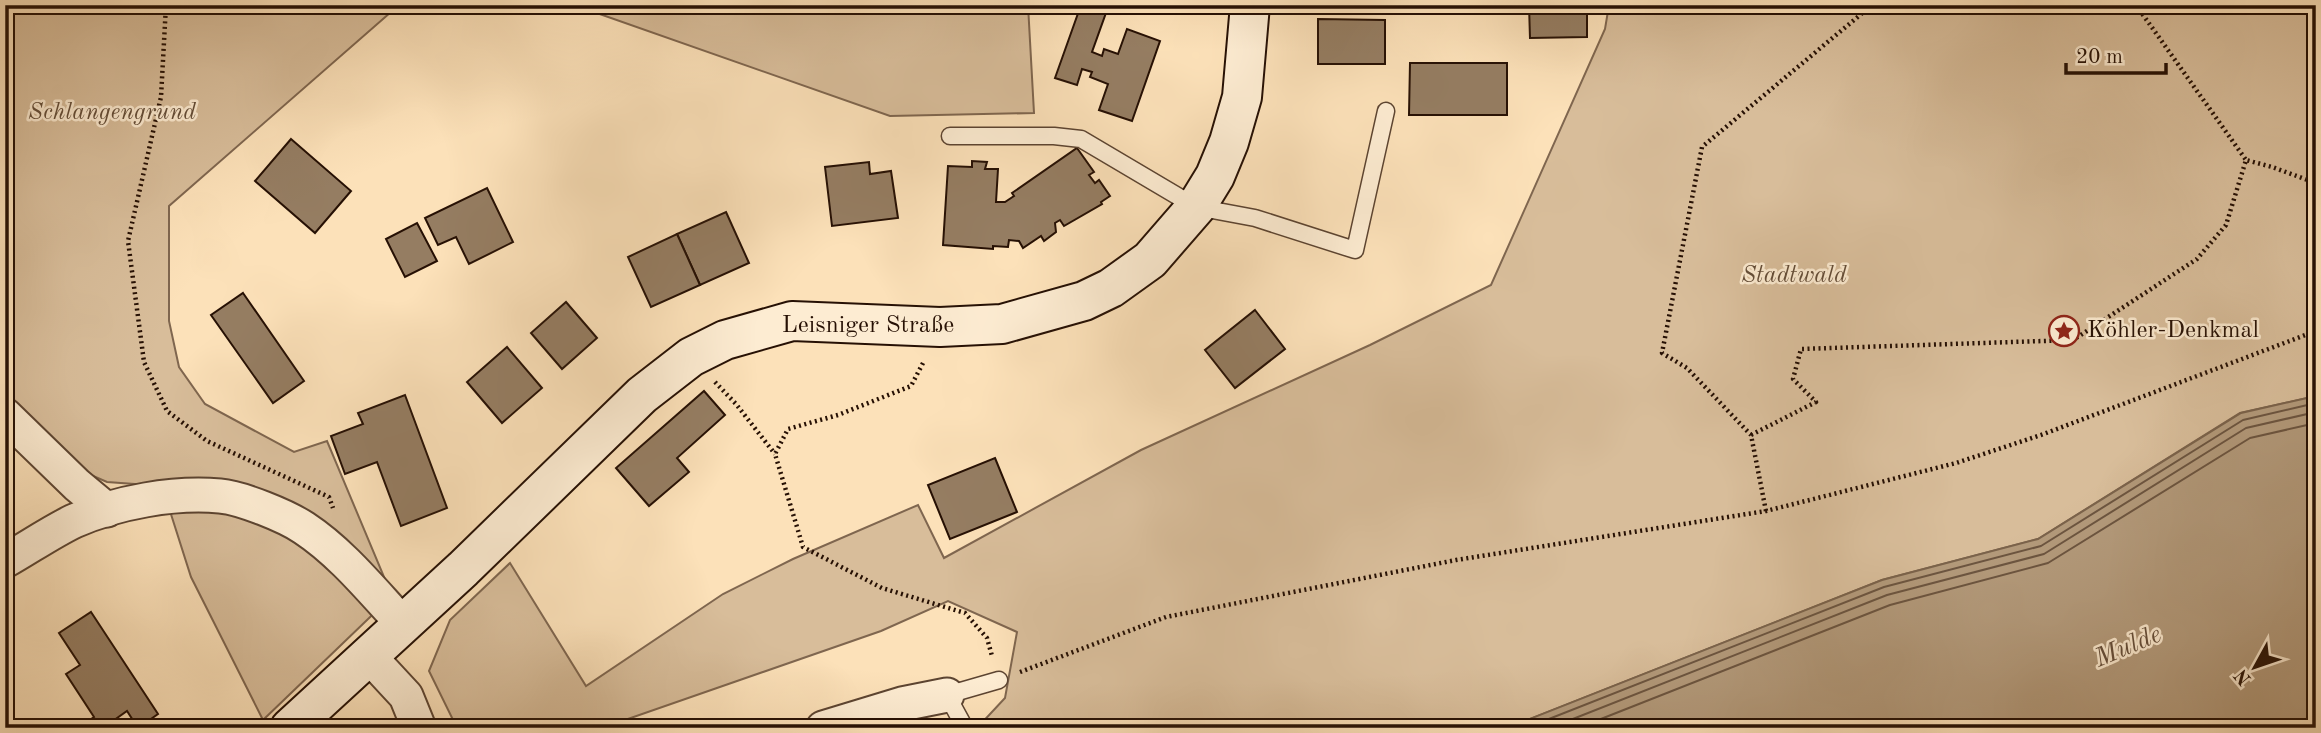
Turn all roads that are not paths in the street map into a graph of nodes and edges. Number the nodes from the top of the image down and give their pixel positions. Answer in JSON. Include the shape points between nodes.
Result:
{"nodes":[{"id":1,"x":1250,"y":5,"type":"edge"},
{"id":2,"x":1386,"y":111,"type":"dead end"},
{"id":3,"x":950,"y":136,"type":"dead end"},
{"id":4,"x":1196,"y":207,"type":"junction"},
{"id":5,"x":5,"y":415,"type":"edge"},
{"id":6,"x":107,"y":510,"type":"junction"},
{"id":7,"x":5,"y":561,"type":"edge"},
{"id":8,"x":404,"y":625,"type":"junction"},
{"id":9,"x":368,"y":655,"type":"junction"},
{"id":10,"x":999,"y":680,"type":"road end"},
{"id":11,"x":947,"y":695,"type":"junction"},
{"id":12,"x":900,"y":716,"type":"edge"},
{"id":13,"x":290,"y":728,"type":"edge"},
{"id":14,"x":419,"y":728,"type":"edge"},
{"id":15,"x":822,"y":728,"type":"edge"},
{"id":16,"x":965,"y":728,"type":"edge"}],
"edges":[{"from":1,"to":4,"type":"main road","name":"Leisniger Straße","via":[[1242,97],[1215,176]]},
{"from":2,"to":4,"type":"lane","via":[[1355,250],[1255,218]]},
{"from":3,"to":4,"type":"lane","via":[[1081,139]]},
{"from":4,"to":8,"type":"main road","name":"Leisniger Straße","via":[[1150,260],[1084,301],[1002,324],[940,327],[792,321],[725,340],[691,357],[642,395]]},
{"from":5,"to":6,"type":"street"},
{"from":6,"to":7,"type":"street","via":[[74,522]]},
{"from":6,"to":8,"type":"street","via":[[159,498],[222,496],[264,509],[304,528],[328,547]]},
{"from":8,"to":9,"type":"main road","name":"Leisniger Straße"},
{"from":9,"to":13,"type":"main road","name":"Leisniger Straße"},
{"from":9,"to":14,"type":"street","via":[[406,696]]},
{"from":10,"to":11,"type":"lane"},
{"from":11,"to":12,"type":"street"},
{"from":11,"to":16,"type":"lane"},
{"from":12,"to":15,"type":"street"}]}
